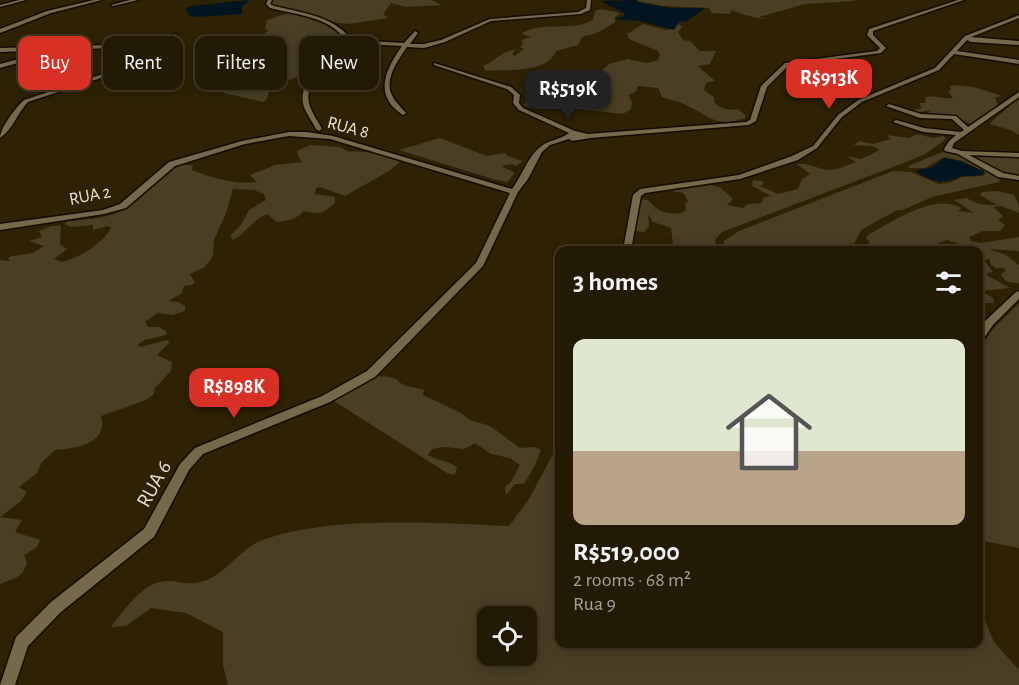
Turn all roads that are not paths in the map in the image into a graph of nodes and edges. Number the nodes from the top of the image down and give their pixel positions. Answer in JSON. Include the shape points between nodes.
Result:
{"nodes":[{"id":1,"x":24,"y":0,"type":"edge"},
{"id":2,"x":100,"y":0,"type":"edge"},
{"id":3,"x":136,"y":0,"type":"edge"},
{"id":4,"x":270,"y":0,"type":"edge"},
{"id":5,"x":589,"y":0,"type":"edge"},
{"id":6,"x":962,"y":0,"type":"edge"},
{"id":7,"x":113,"y":5,"type":"dead end"},
{"id":8,"x":0,"y":6,"type":"edge"},
{"id":9,"x":1019,"y":16,"type":"edge"},
{"id":10,"x":0,"y":31,"type":"edge"},
{"id":11,"x":415,"y":33,"type":"dead end"},
{"id":12,"x":345,"y":36,"type":"edge"},
{"id":13,"x":967,"y":37,"type":"junction"},
{"id":14,"x":1019,"y":43,"type":"edge"},
{"id":15,"x":379,"y":44,"type":"edge"},
{"id":16,"x":405,"y":46,"type":"junction"},
{"id":17,"x":18,"y":49,"type":"edge"},
{"id":18,"x":0,"y":50,"type":"edge"},
{"id":19,"x":954,"y":52,"type":"junction"},
{"id":20,"x":18,"y":61,"type":"edge"},
{"id":21,"x":1019,"y":62,"type":"edge"},
{"id":22,"x":436,"y":64,"type":"dead end"},
{"id":23,"x":0,"y":66,"type":"edge"},
{"id":24,"x":103,"y":76,"type":"edge"},
{"id":25,"x":308,"y":90,"type":"edge"},
{"id":26,"x":1019,"y":94,"type":"edge"},
{"id":27,"x":889,"y":106,"type":"dead end"},
{"id":28,"x":403,"y":113,"type":"dead end"},
{"id":29,"x":896,"y":122,"type":"dead end"},
{"id":30,"x":319,"y":129,"type":"dead end"},
{"id":31,"x":966,"y":132,"type":"junction"},
{"id":32,"x":572,"y":135,"type":"junction"},
{"id":33,"x":0,"y":136,"type":"edge"},
{"id":34,"x":961,"y":153,"type":"junction"},
{"id":35,"x":1019,"y":155,"type":"edge"},
{"id":36,"x":172,"y":164,"type":"joint"},
{"id":37,"x":1019,"y":178,"type":"edge"},
{"id":38,"x":514,"y":192,"type":"junction"},
{"id":39,"x":0,"y":227,"type":"edge"},
{"id":40,"x":628,"y":246,"type":"edge"},
{"id":41,"x":1019,"y":294,"type":"edge"},
{"id":42,"x":983,"y":332,"type":"edge"},
{"id":43,"x":7,"y":685,"type":"edge"}],
"edges":[{"from":1,"to":8,"type":"street"},
{"from":2,"to":10,"type":"street","via":[[49,12]]},
{"from":3,"to":7,"type":"street"},
{"from":4,"to":12,"type":"street","via":[[268,4],[272,7],[338,27]]},
{"from":5,"to":16,"type":"street","via":[[588,9],[579,13],[490,20],[437,44]]},
{"from":6,"to":32,"type":"street","via":[[871,30],[870,35],[883,48],[879,52],[787,64],[764,86],[753,121],[747,124],[587,136],[579,140]]},
{"from":9,"to":13,"type":"street"},
{"from":11,"to":16,"type":"street"},
{"from":13,"to":14,"type":"street"},
{"from":13,"to":19,"type":"street"},
{"from":15,"to":16,"type":"street"},
{"from":16,"to":28,"type":"street","via":[[392,69],[387,89]]},
{"from":17,"to":18,"type":"street"},
{"from":19,"to":21,"type":"street"},
{"from":19,"to":40,"type":"street","via":[[937,69],[860,101],[840,116],[815,147],[795,158],[740,177],[643,191],[636,200]]},
{"from":20,"to":23,"type":"street"},
{"from":22,"to":32,"type":"street","via":[[509,88],[517,95],[516,103],[521,109]]},
{"from":24,"to":33,"type":"street","via":[[26,101],[16,109]]},
{"from":25,"to":30,"type":"street","via":[[306,102]]},
{"from":26,"to":31,"type":"street"},
{"from":27,"to":31,"type":"street","via":[[920,116],[954,117],[965,125]]},
{"from":29,"to":31,"type":"street","via":[[923,130]]},
{"from":31,"to":34,"type":"street","via":[[948,146]]},
{"from":32,"to":38,"type":"street","name":"RUA 6","via":[[539,151]]},
{"from":34,"to":35,"type":"street"},
{"from":34,"to":37,"type":"street","via":[[1001,175]]},
{"from":36,"to":38,"type":"street","name":"RUA 8","via":[[266,137],[306,134],[331,137]]},
{"from":36,"to":39,"type":"street","name":"RUA 2","via":[[123,206]]},
{"from":38,"to":43,"type":"street","name":"RUA 6","via":[[480,264],[371,374],[326,399],[199,451],[184,466],[149,532],[56,607],[22,642]]},
{"from":41,"to":42,"type":"street"}]}
